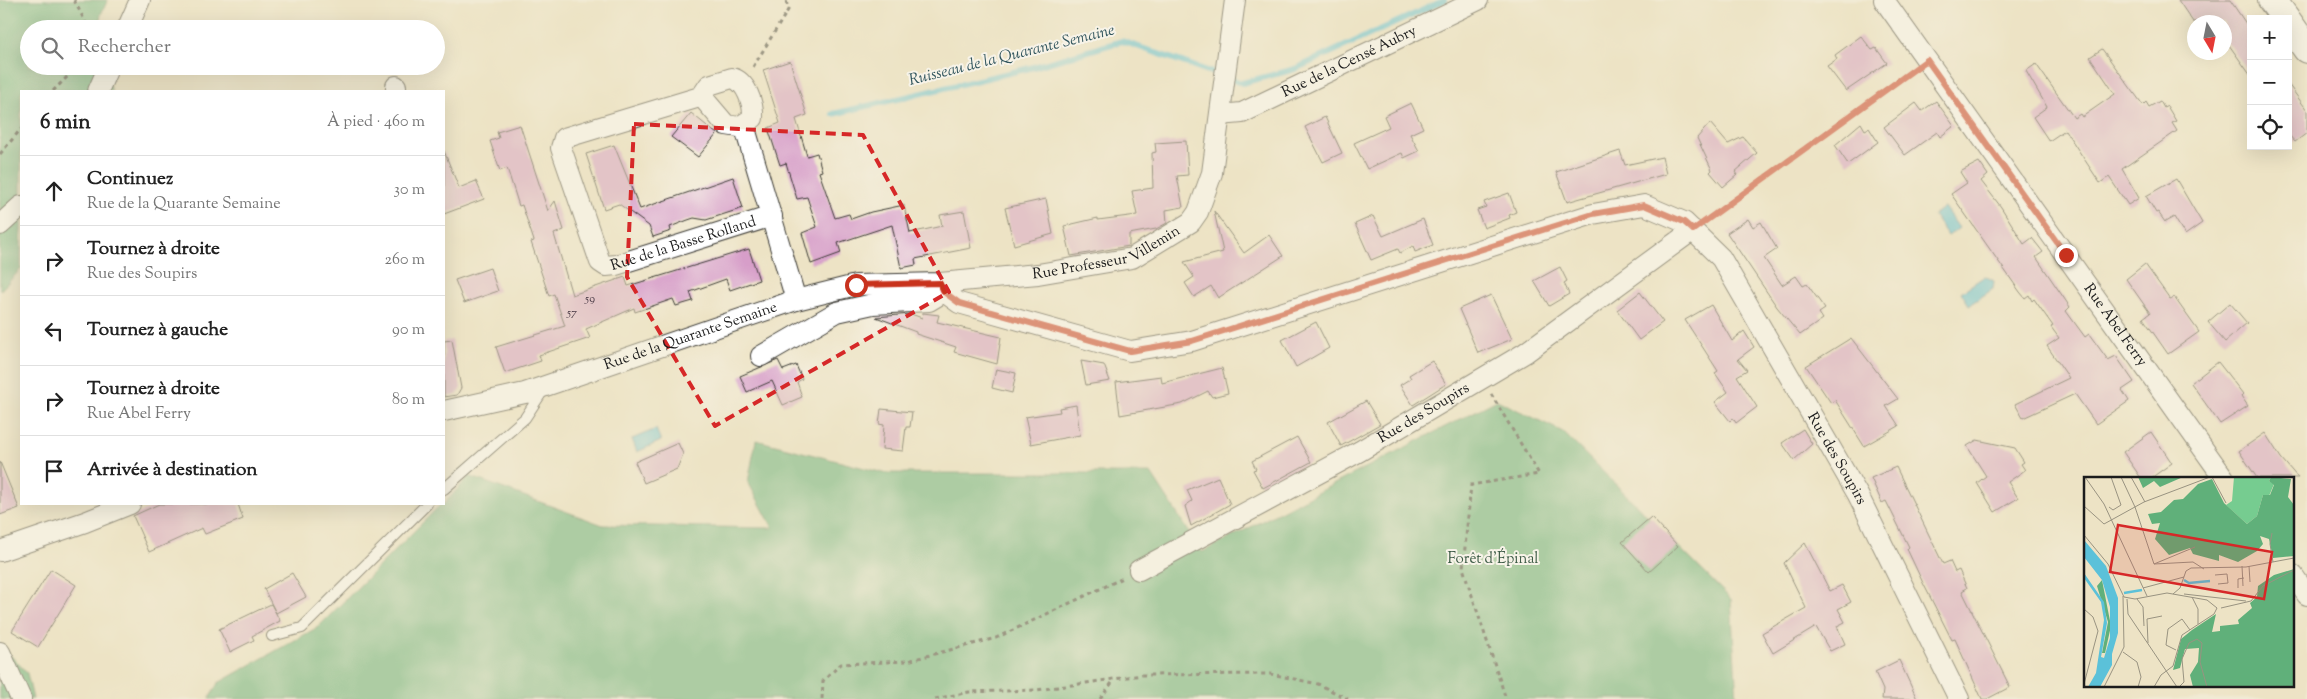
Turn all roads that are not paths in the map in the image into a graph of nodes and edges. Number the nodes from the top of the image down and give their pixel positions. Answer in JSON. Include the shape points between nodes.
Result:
{"nodes":[{"id":1,"x":140,"y":0,"type":"edge"},
{"id":2,"x":1235,"y":0,"type":"edge"},
{"id":3,"x":1478,"y":0,"type":"edge"},
{"id":4,"x":1884,"y":0,"type":"edge"},
{"id":5,"x":2272,"y":0,"type":"edge"},
{"id":6,"x":2283,"y":15,"type":"edge"},
{"id":7,"x":131,"y":20,"type":"edge"},
{"id":8,"x":2292,"y":28,"type":"edge"},
{"id":9,"x":2307,"y":49,"type":"edge"},
{"id":10,"x":106,"y":75,"type":"edge"},
{"id":11,"x":98,"y":90,"type":"edge"},
{"id":12,"x":703,"y":96,"type":"junction"},
{"id":13,"x":1220,"y":115,"type":"junction"},
{"id":14,"x":744,"y":125,"type":"junction"},
{"id":15,"x":20,"y":207,"type":"edge"},
{"id":16,"x":772,"y":216,"type":"junction"},
{"id":17,"x":0,"y":225,"type":"edge"},
{"id":18,"x":1693,"y":230,"type":"junction"},
{"id":19,"x":942,"y":288,"type":"junction"},
{"id":20,"x":796,"y":300,"type":"junction"},
{"id":21,"x":761,"y":356,"type":"dead end"},
{"id":22,"x":546,"y":386,"type":"junction"},
{"id":23,"x":445,"y":411,"type":"edge"},
{"id":24,"x":2223,"y":477,"type":"edge"},
{"id":25,"x":445,"y":488,"type":"edge"},
{"id":26,"x":128,"y":505,"type":"edge"},
{"id":27,"x":426,"y":505,"type":"edge"},
{"id":28,"x":0,"y":551,"type":"edge"},
{"id":29,"x":1139,"y":570,"type":"road end"},
{"id":30,"x":2294,"y":576,"type":"edge"},
{"id":31,"x":2307,"y":595,"type":"edge"},
{"id":32,"x":272,"y":636,"type":"dead end"},
{"id":33,"x":0,"y":652,"type":"edge"},
{"id":34,"x":21,"y":699,"type":"edge"},
{"id":35,"x":1959,"y":699,"type":"edge"}],
"edges":[{"from":1,"to":7,"type":"street"},
{"from":2,"to":13,"type":"street","name":"Rue Professeur Villemin"},
{"from":3,"to":13,"type":"street","name":"Rue de la Censé Aubry","via":[[1242,114]]},
{"from":4,"to":24,"type":"street","name":"Rue Abel Ferry"},
{"from":5,"to":6,"type":"street"},
{"from":8,"to":9,"type":"street"},
{"from":10,"to":11,"type":"street"},
{"from":12,"to":14,"type":"street","via":[[726,125]]},
{"from":12,"to":14,"type":"street","name":"Rue de la Basse Rolland","via":[[709,85],[738,79],[754,111],[753,118]]},
{"from":12,"to":16,"type":"street","name":"Rue de la Basse Rolland","via":[[564,138],[561,148],[600,262],[606,266],[616,265]]},
{"from":13,"to":19,"type":"street","name":"Rue Professeur Villemin","via":[[1212,173],[1198,212],[1190,222],[1132,258]]},
{"from":14,"to":16,"type":"street","name":"Rue de la Basse Rolland"},
{"from":15,"to":17,"type":"street"},
{"from":16,"to":20,"type":"street","name":"Rue de la Basse Rolland"},
{"from":18,"to":19,"type":"street","name":"Rue des Soupirs","via":[[1684,222],[1644,205],[1593,214],[1192,341],[1130,351],[959,303]]},
{"from":18,"to":29,"type":"street","name":"Rue des Soupirs","via":[[1525,354],[1360,451]]},
{"from":18,"to":35,"type":"street","name":"Rue des Soupirs","via":[[1721,258],[1831,446]]},
{"from":19,"to":20,"type":"street","name":"Rue de la Quarante Semaine","via":[[856,285]]},
{"from":19,"to":21,"type":"street","via":[[929,301],[873,304],[837,312]]},
{"from":20,"to":22,"type":"street","name":"Rue de la Quarante Semaine"},
{"from":22,"to":23,"type":"street","name":"Rue de la Quarante Semaine"},
{"from":22,"to":25,"type":"lane","via":[[525,418]]},
{"from":26,"to":28,"type":"street"},
{"from":27,"to":32,"type":"lane","via":[[302,628]]},
{"from":30,"to":31,"type":"street"},
{"from":33,"to":34,"type":"street"}]}
